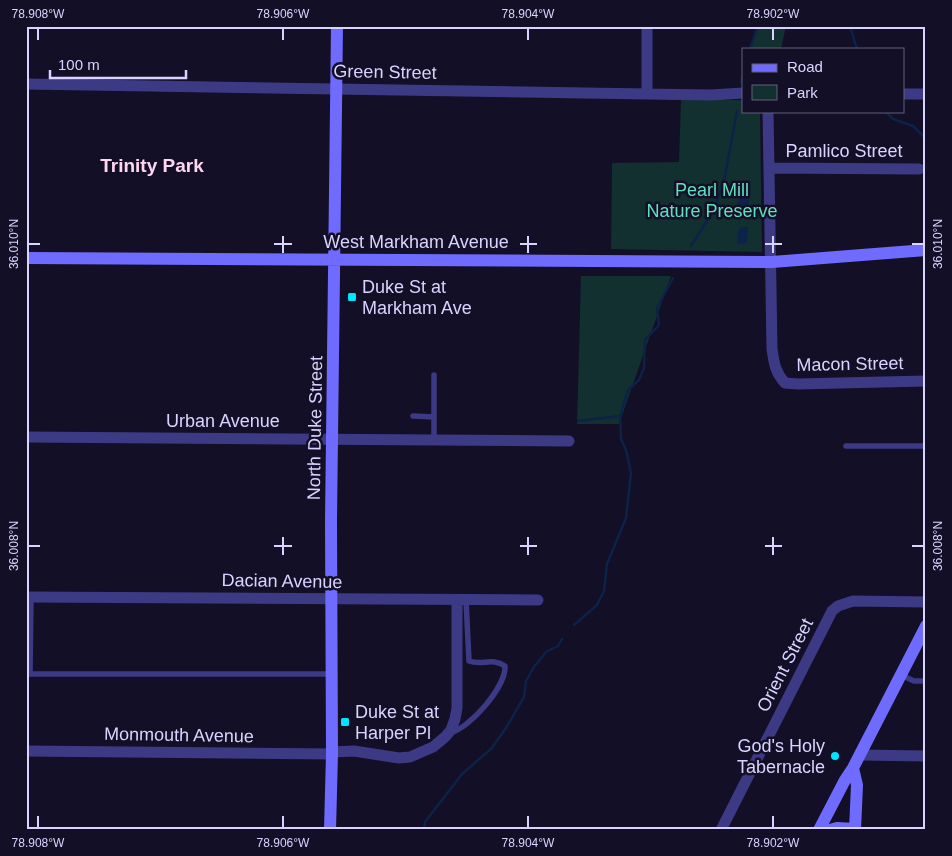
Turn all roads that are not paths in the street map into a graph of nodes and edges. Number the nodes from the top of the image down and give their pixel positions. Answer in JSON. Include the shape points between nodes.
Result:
{"nodes":[{"id":1,"x":337,"y":26,"type":"edge"},
{"id":2,"x":647,"y":26,"type":"edge"},
{"id":3,"x":26,"y":84,"type":"edge"},
{"id":4,"x":336,"y":89,"type":"junction"},
{"id":5,"x":646,"y":93,"type":"junction"},
{"id":6,"x":742,"y":93,"type":"edge"},
{"id":7,"x":904,"y":94,"type":"edge"},
{"id":8,"x":926,"y":94,"type":"edge"},
{"id":9,"x":768,"y":112,"type":"edge"},
{"id":10,"x":769,"y":168,"type":"junction"},
{"id":11,"x":919,"y":169,"type":"dead end"},
{"id":12,"x":926,"y":250,"type":"edge"},
{"id":13,"x":26,"y":258,"type":"edge"},
{"id":14,"x":333,"y":259,"type":"junction"},
{"id":15,"x":772,"y":262,"type":"junction"},
{"id":16,"x":434,"y":375,"type":"dead end"},
{"id":17,"x":926,"y":381,"type":"edge"},
{"id":18,"x":413,"y":416,"type":"dead end"},
{"id":19,"x":434,"y":417,"type":"junction"},
{"id":20,"x":26,"y":437,"type":"edge"},
{"id":21,"x":333,"y":439,"type":"junction"},
{"id":22,"x":434,"y":440,"type":"junction"},
{"id":23,"x":570,"y":441,"type":"dead end"},
{"id":24,"x":846,"y":446,"type":"dead end"},
{"id":25,"x":926,"y":446,"type":"edge"},
{"id":26,"x":29,"y":597,"type":"edge"},
{"id":27,"x":331,"y":599,"type":"junction"},
{"id":28,"x":462,"y":600,"type":"junction"},
{"id":29,"x":538,"y":600,"type":"dead end"},
{"id":30,"x":926,"y":602,"type":"edge"},
{"id":31,"x":926,"y":626,"type":"edge"},
{"id":32,"x":28,"y":674,"type":"edge"},
{"id":33,"x":331,"y":674,"type":"junction"},
{"id":34,"x":901,"y":674,"type":"junction"},
{"id":35,"x":926,"y":681,"type":"edge"},
{"id":36,"x":447,"y":734,"type":"junction"},
{"id":37,"x":26,"y":751,"type":"edge"},
{"id":38,"x":332,"y":753,"type":"junction"},
{"id":39,"x":860,"y":755,"type":"junction"},
{"id":40,"x":926,"y":756,"type":"edge"},
{"id":41,"x":853,"y":768,"type":"junction"},
{"id":42,"x":330,"y":830,"type":"edge"},
{"id":43,"x":721,"y":830,"type":"edge"},
{"id":44,"x":820,"y":830,"type":"edge"},
{"id":45,"x":830,"y":830,"type":"edge"},
{"id":46,"x":855,"y":830,"type":"edge"}],
"edges":[{"from":1,"to":4,"type":"street","name":"North Duke Street"},
{"from":2,"to":5,"type":"street"},
{"from":3,"to":4,"type":"street","name":"Green Street"},
{"from":4,"to":5,"type":"street","name":"Green Street"},
{"from":4,"to":14,"type":"street","name":"North Duke Street"},
{"from":5,"to":6,"type":"street","name":"Green Street"},
{"from":7,"to":8,"type":"street"},
{"from":9,"to":10,"type":"street"},
{"from":10,"to":11,"type":"street","name":"Pamlico Street"},
{"from":10,"to":15,"type":"street"},
{"from":12,"to":15,"type":"street","name":"West Markham Avenue"},
{"from":13,"to":14,"type":"street","name":"West Markham Avenue"},
{"from":14,"to":15,"type":"street","name":"West Markham Avenue"},
{"from":14,"to":21,"type":"street","name":"North Duke Street"},
{"from":15,"to":17,"type":"street","name":"Macon Street","via":[[772,349],[775,368],[785,383]]},
{"from":16,"to":19,"type":"lane"},
{"from":18,"to":19,"type":"lane"},
{"from":19,"to":22,"type":"lane"},
{"from":20,"to":21,"type":"street","name":"Urban Avenue"},
{"from":21,"to":22,"type":"street","name":"Urban Avenue"},
{"from":21,"to":27,"type":"street","name":"North Duke Street"},
{"from":22,"to":23,"type":"street","name":"Urban Avenue"},
{"from":24,"to":25,"type":"lane"},
{"from":26,"to":27,"type":"street","name":"Dacian Avenue"},
{"from":26,"to":32,"type":"lane"},
{"from":27,"to":28,"type":"street","name":"Dacian Avenue"},
{"from":27,"to":33,"type":"street","name":"North Duke Street"},
{"from":28,"to":29,"type":"street","name":"Dacian Avenue"},
{"from":28,"to":36,"type":"street","via":[[457,708]]},
{"from":28,"to":36,"type":"lane","via":[[469,661],[498,661],[505,666],[505,672],[496,691],[471,721],[458,731]]},
{"from":30,"to":43,"type":"street","name":"Orient Street","via":[[846,603],[832,612]]},
{"from":31,"to":34,"type":"street"},
{"from":32,"to":33,"type":"lane"},
{"from":33,"to":38,"type":"street","name":"North Duke Street"},
{"from":34,"to":35,"type":"lane","via":[[914,681]]},
{"from":34,"to":39,"type":"street"},
{"from":36,"to":38,"type":"street","name":"Monmouth Avenue","via":[[432,747],[410,757],[347,751]]},
{"from":37,"to":38,"type":"street","name":"Monmouth Avenue"},
{"from":38,"to":42,"type":"street","name":"North Duke Street"},
{"from":39,"to":40,"type":"street"},
{"from":39,"to":41,"type":"street"},
{"from":41,"to":44,"type":"street"},
{"from":41,"to":46,"type":"street","via":[[857,784]]},
{"from":45,"to":46,"type":"street"}]}
